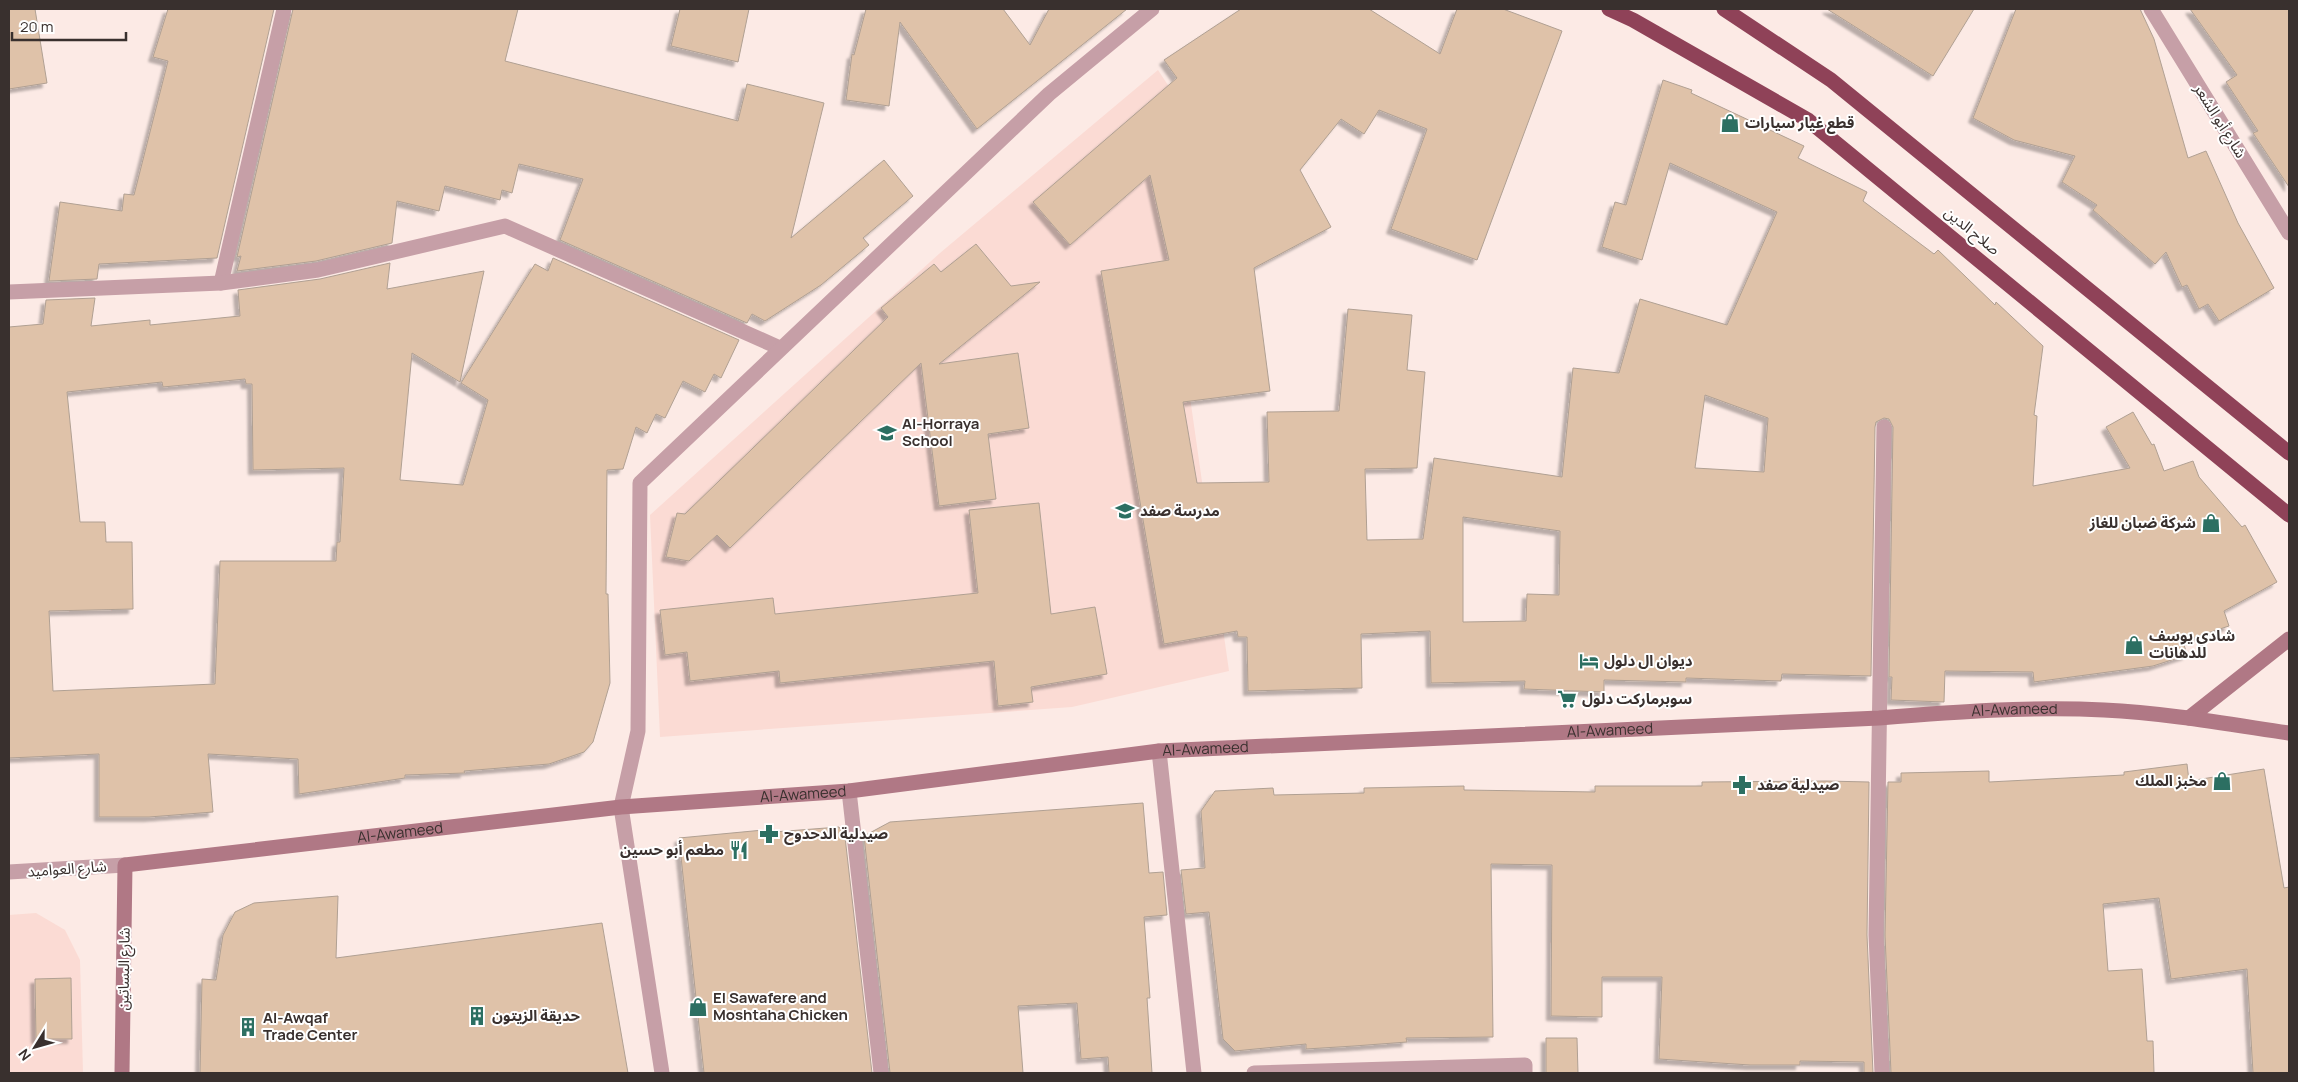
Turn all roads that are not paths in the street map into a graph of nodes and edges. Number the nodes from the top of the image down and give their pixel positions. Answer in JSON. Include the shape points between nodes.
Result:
{"nodes":[{"id":1,"x":284,"y":9,"type":"edge"},
{"id":2,"x":1152,"y":9,"type":"edge"},
{"id":3,"x":1609,"y":9,"type":"edge"},
{"id":4,"x":1724,"y":9,"type":"edge"},
{"id":5,"x":2151,"y":9,"type":"edge"},
{"id":6,"x":2289,"y":233,"type":"edge"},
{"id":7,"x":221,"y":283,"type":"junction"},
{"id":8,"x":9,"y":292,"type":"edge"},
{"id":9,"x":780,"y":348,"type":"junction"},
{"id":10,"x":1884,"y":427,"type":"dead end"},
{"id":11,"x":2289,"y":453,"type":"edge"},
{"id":12,"x":2289,"y":515,"type":"edge"},
{"id":13,"x":2289,"y":639,"type":"edge"},
{"id":14,"x":1879,"y":718,"type":"junction"},
{"id":15,"x":2189,"y":718,"type":"junction"},
{"id":16,"x":2289,"y":733,"type":"edge"},
{"id":17,"x":1159,"y":751,"type":"junction"},
{"id":18,"x":849,"y":791,"type":"junction"},
{"id":19,"x":621,"y":807,"type":"junction"},
{"id":20,"x":125,"y":865,"type":"junction"},
{"id":21,"x":9,"y":872,"type":"edge"},
{"id":22,"x":122,"y":1073,"type":"edge"},
{"id":23,"x":662,"y":1073,"type":"edge"},
{"id":24,"x":881,"y":1073,"type":"edge"},
{"id":25,"x":1194,"y":1073,"type":"edge"},
{"id":26,"x":1254,"y":1073,"type":"edge"},
{"id":27,"x":1525,"y":1073,"type":"edge"},
{"id":28,"x":1882,"y":1073,"type":"edge"}],
"edges":[{"from":1,"to":7,"type":"street"},
{"from":2,"to":9,"type":"street","via":[[1049,94]]},
{"from":3,"to":12,"type":"highway","name":"صلاح الدين","via":[[1808,120]]},
{"from":4,"to":11,"type":"highway","name":"صلاح الدين","via":[[1830,80]]},
{"from":5,"to":6,"type":"street","name":"شارع أبو الشعر"},
{"from":7,"to":8,"type":"street"},
{"from":7,"to":9,"type":"street","via":[[318,270],[505,226]]},
{"from":9,"to":19,"type":"street","via":[[640,483],[638,731]]},
{"from":10,"to":14,"type":"street"},
{"from":13,"to":15,"type":"main road"},
{"from":14,"to":15,"type":"main road","name":"Al-Awameed","via":[[1977,710],[2103,710]]},
{"from":14,"to":17,"type":"main road","name":"Al-Awameed"},
{"from":14,"to":28,"type":"street","via":[[1876,935]]},
{"from":15,"to":16,"type":"main road","name":"Al-Awameed"},
{"from":17,"to":18,"type":"main road","name":"Al-Awameed"},
{"from":17,"to":25,"type":"street"},
{"from":18,"to":19,"type":"main road","name":"Al-Awameed"},
{"from":18,"to":24,"type":"street"},
{"from":19,"to":20,"type":"main road","name":"Al-Awameed"},
{"from":19,"to":23,"type":"street"},
{"from":20,"to":21,"type":"street","name":"شارع العواميد"},
{"from":20,"to":22,"type":"main road","name":"شارع البساتين"},
{"from":26,"to":27,"type":"street","via":[[1525,1065]]}]}
